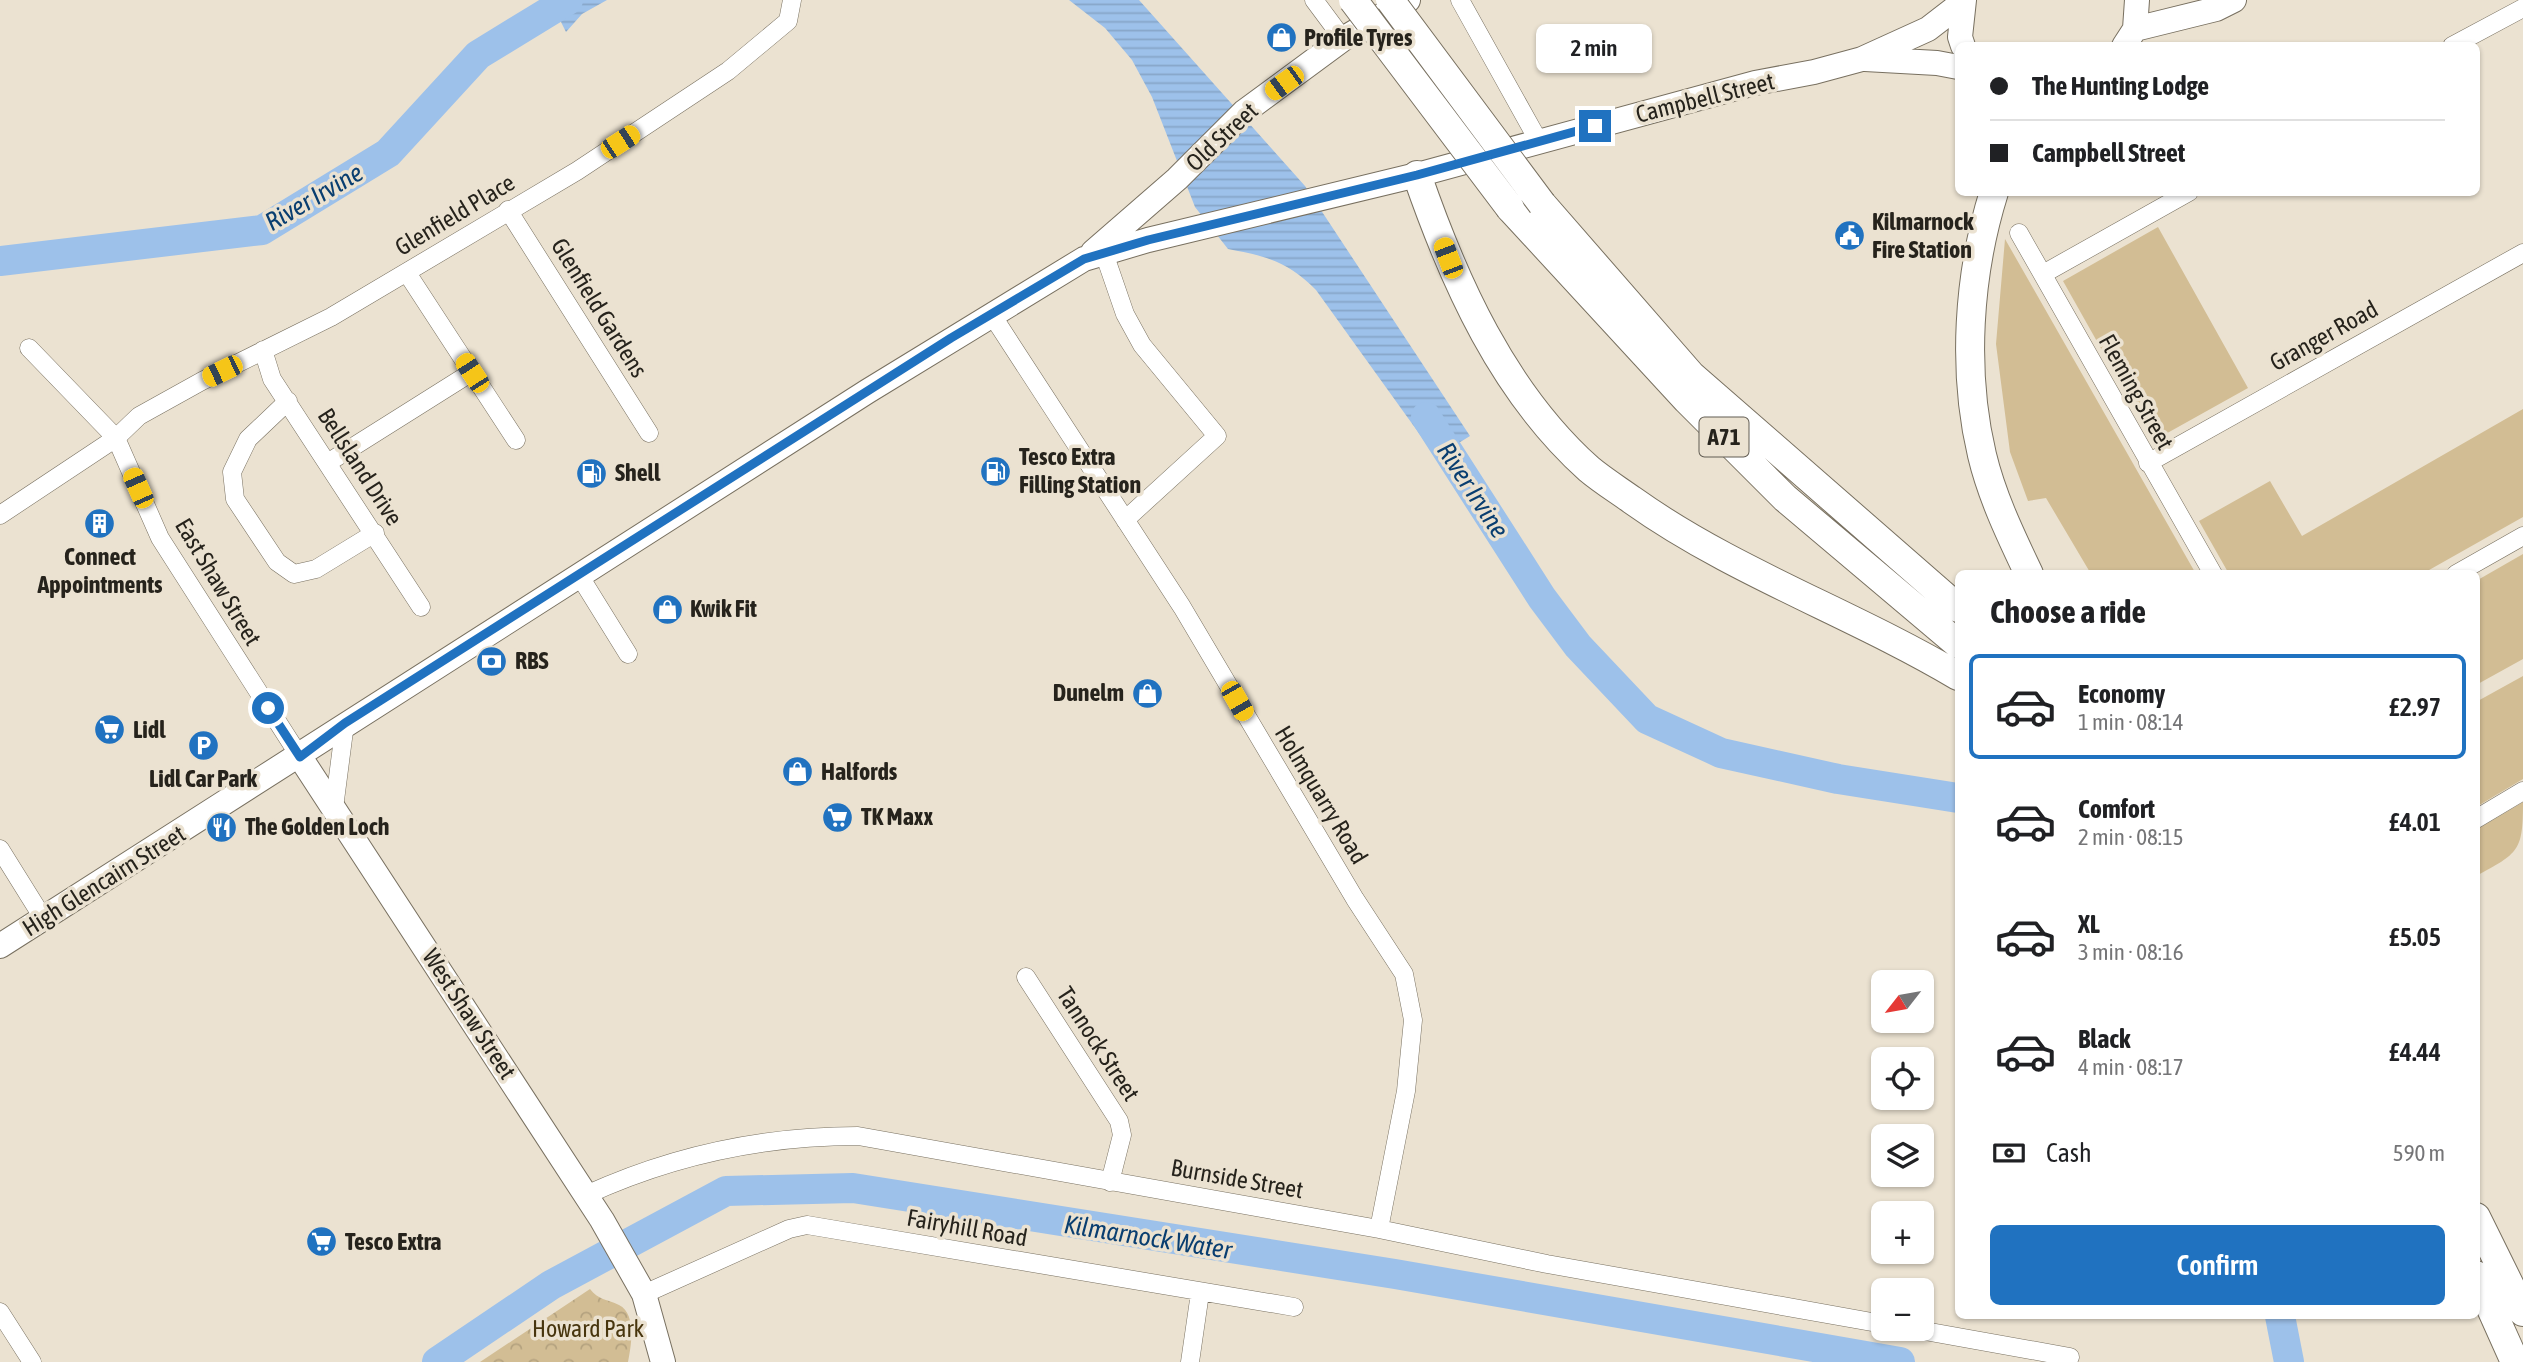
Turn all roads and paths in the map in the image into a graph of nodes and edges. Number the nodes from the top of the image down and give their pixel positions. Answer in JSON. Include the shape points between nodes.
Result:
{"nodes":[{"id":1,"x":792,"y":0,"type":"edge"},
{"id":2,"x":1314,"y":0,"type":"edge"},
{"id":3,"x":1353,"y":0,"type":"edge"},
{"id":4,"x":1390,"y":0,"type":"edge"},
{"id":5,"x":1408,"y":0,"type":"edge"},
{"id":6,"x":1460,"y":0,"type":"edge"},
{"id":7,"x":2137,"y":0,"type":"edge"},
{"id":8,"x":2234,"y":0,"type":"edge"},
{"id":9,"x":1963,"y":1,"type":"edge"},
{"id":10,"x":2523,"y":8,"type":"edge"},
{"id":11,"x":2129,"y":37,"type":"edge"},
{"id":12,"x":1343,"y":39,"type":"junction"},
{"id":13,"x":1962,"y":42,"type":"edge"},
{"id":14,"x":2459,"y":42,"type":"edge"},
{"id":15,"x":1861,"y":59,"type":"junction"},
{"id":16,"x":1955,"y":66,"type":"edge"},
{"id":17,"x":1538,"y":140,"type":"junction"},
{"id":18,"x":1417,"y":175,"type":"junction"},
{"id":19,"x":1993,"y":196,"type":"edge"},
{"id":20,"x":2182,"y":196,"type":"edge"},
{"id":21,"x":1145,"y":209,"type":"junction"},
{"id":22,"x":508,"y":210,"type":"junction"},
{"id":23,"x":2019,"y":233,"type":"dead end"},
{"id":24,"x":1148,"y":240,"type":"junction"},
{"id":25,"x":2523,"y":253,"type":"edge"},
{"id":26,"x":1094,"y":256,"type":"junction"},
{"id":27,"x":407,"y":273,"type":"junction"},
{"id":28,"x":2043,"y":275,"type":"junction"},
{"id":29,"x":992,"y":315,"type":"junction"},
{"id":30,"x":29,"y":348,"type":"dead end"},
{"id":31,"x":263,"y":351,"type":"junction"},
{"id":32,"x":472,"y":373,"type":"junction"},
{"id":33,"x":288,"y":401,"type":"junction"},
{"id":34,"x":649,"y":433,"type":"dead end"},
{"id":35,"x":116,"y":438,"type":"junction"},
{"id":36,"x":516,"y":440,"type":"dead end"},
{"id":37,"x":329,"y":462,"type":"junction"},
{"id":38,"x":2148,"y":463,"type":"junction"},
{"id":39,"x":0,"y":515,"type":"edge"},
{"id":40,"x":1125,"y":520,"type":"junction"},
{"id":41,"x":375,"y":533,"type":"junction"},
{"id":42,"x":2523,"y":536,"type":"edge"},
{"id":43,"x":2027,"y":570,"type":"edge"},
{"id":44,"x":2211,"y":570,"type":"edge"},
{"id":45,"x":2463,"y":570,"type":"edge"},
{"id":46,"x":579,"y":575,"type":"junction"},
{"id":47,"x":1955,"y":605,"type":"edge"},
{"id":48,"x":421,"y":607,"type":"dead end"},
{"id":49,"x":1955,"y":641,"type":"edge"},
{"id":50,"x":628,"y":654,"type":"dead end"},
{"id":51,"x":1955,"y":674,"type":"edge"},
{"id":52,"x":345,"y":723,"type":"junction"},
{"id":53,"x":300,"y":757,"type":"junction"},
{"id":54,"x":2523,"y":791,"type":"edge"},
{"id":55,"x":334,"y":808,"type":"junction"},
{"id":56,"x":2480,"y":817,"type":"edge"},
{"id":57,"x":0,"y":849,"type":"edge"},
{"id":58,"x":43,"y":918,"type":"junction"},
{"id":59,"x":0,"y":946,"type":"edge"},
{"id":60,"x":1026,"y":977,"type":"dead end"},
{"id":61,"x":1110,"y":1182,"type":"junction"},
{"id":62,"x":586,"y":1195,"type":"junction"},
{"id":63,"x":2480,"y":1225,"type":"edge"},
{"id":64,"x":1380,"y":1229,"type":"junction"},
{"id":65,"x":2480,"y":1284,"type":"edge"},
{"id":66,"x":1200,"y":1293,"type":"junction"},
{"id":67,"x":644,"y":1294,"type":"junction"},
{"id":68,"x":1294,"y":1307,"type":"dead end"},
{"id":69,"x":2523,"y":1312,"type":"edge"},
{"id":70,"x":2,"y":1321,"type":"edge"},
{"id":71,"x":1871,"y":1322,"type":"edge"},
{"id":72,"x":1934,"y":1333,"type":"edge"},
{"id":73,"x":2070,"y":1357,"type":"dead end"},
{"id":74,"x":32,"y":1362,"type":"edge"},
{"id":75,"x":663,"y":1362,"type":"edge"},
{"id":76,"x":1191,"y":1362,"type":"edge"},
{"id":77,"x":2515,"y":1362,"type":"edge"}],
"edges":[{"from":1,"to":22,"type":"street","name":"Glenfield Place","via":[[788,21],[728,71]]},
{"from":2,"to":12,"type":"street"},
{"from":3,"to":49,"type":"main road","number":"A71","bridge":true,"via":[[1510,208],[1687,400],[1785,498]]},
{"from":4,"to":47,"type":"main road","number":"A71","bridge":true,"via":[[1542,204],[1691,375]]},
{"from":5,"to":12,"type":"main road","name":"Old Street"},
{"from":6,"to":17,"type":"street"},
{"from":7,"to":11,"type":"main road"},
{"from":8,"to":11,"type":"main road"},
{"from":9,"to":13,"type":"main road"},
{"from":9,"to":15,"type":"main road","name":"Campbell Street","via":[[1928,29]]},
{"from":10,"to":14,"type":"street"},
{"from":12,"to":21,"type":"main road","name":"Old Street","via":[[1244,112]]},
{"from":15,"to":16,"type":"main road","name":"Campbell Street"},
{"from":15,"to":17,"type":"main road","name":"Campbell Street"},
{"from":17,"to":18,"type":"main road","name":"Campbell Street"},
{"from":18,"to":24,"type":"main road","name":"Campbell Street"},
{"from":18,"to":51,"type":"main road","via":[[1458,284],[1481,330],[1537,412],[1589,469],[1656,517],[1730,560]]},
{"from":19,"to":43,"type":"main road","via":[[1973,287],[1970,383],[1982,456]]},
{"from":20,"to":28,"type":"street"},
{"from":21,"to":24,"type":"main road"},
{"from":21,"to":26,"type":"main road","name":"Old Street"},
{"from":22,"to":27,"type":"street","name":"Glenfield Place"},
{"from":22,"to":34,"type":"street","name":"Glenfield Gardens"},
{"from":23,"to":28,"type":"street","name":"Fleming Street"},
{"from":24,"to":26,"type":"main road","name":"Campbell Street"},
{"from":25,"to":38,"type":"street","name":"Granger Road"},
{"from":26,"to":29,"type":"main road","name":"Campbell Street"},
{"from":26,"to":40,"type":"street","via":[[1142,345],[1217,436]]},
{"from":27,"to":31,"type":"street","name":"Glenfield Place"},
{"from":27,"to":32,"type":"street"},
{"from":28,"to":38,"type":"street","name":"Fleming Street"},
{"from":29,"to":40,"type":"street","name":"Holmquarry Road"},
{"from":29,"to":46,"type":"main road","name":"Campbell Street"},
{"from":30,"to":35,"type":"street","name":"East Shaw Street"},
{"from":31,"to":33,"type":"street","name":"Bellsland Drive","via":[[272,379]]},
{"from":31,"to":35,"type":"street","name":"Glenfield Place","via":[[139,416]]},
{"from":32,"to":36,"type":"street"},
{"from":32,"to":37,"type":"street"},
{"from":33,"to":37,"type":"street","name":"Bellsland Drive"},
{"from":33,"to":41,"type":"street","via":[[248,439],[233,472],[235,499],[276,562],[294,574],[316,569]]},
{"from":35,"to":39,"type":"street","name":"Glenfield Place"},
{"from":35,"to":53,"type":"street","name":"East Shaw Street","via":[[160,538]]},
{"from":37,"to":41,"type":"street","name":"Bellsland Drive"},
{"from":38,"to":44,"type":"street","name":"Fleming Street"},
{"from":40,"to":64,"type":"street","name":"Holmquarry Road","via":[[1404,974],[1413,1020],[1410,1055]]},
{"from":41,"to":48,"type":"street","name":"Bellsland Drive"},
{"from":42,"to":45,"type":"street"},
{"from":46,"to":50,"type":"street"},
{"from":46,"to":52,"type":"main road","name":"High Glencairn Street"},
{"from":52,"to":53,"type":"main road","name":"High Glencairn Street"},
{"from":52,"to":55,"type":"street"},
{"from":53,"to":55,"type":"main road","name":"West Shaw Street"},
{"from":53,"to":58,"type":"main road","name":"High Glencairn Street"},
{"from":54,"to":56,"type":"street"},
{"from":55,"to":62,"type":"main road","name":"West Shaw Street"},
{"from":57,"to":58,"type":"street"},
{"from":58,"to":59,"type":"main road","name":"High Glencairn Street"},
{"from":60,"to":61,"type":"street","name":"Tannock Street","via":[[1119,1121],[1122,1135]]},
{"from":61,"to":62,"type":"street","name":"Burnside Street","via":[[858,1136],[786,1137],[667,1163]]},
{"from":61,"to":64,"type":"street","name":"Burnside Street"},
{"from":62,"to":67,"type":"main road","name":"West Shaw Street"},
{"from":63,"to":69,"type":"main road"},
{"from":64,"to":71,"type":"street","name":"Burnside Street"},
{"from":65,"to":77,"type":"main road"},
{"from":66,"to":67,"type":"street","name":"Fairyhill Road","via":[[807,1225]]},
{"from":66,"to":68,"type":"street","name":"Fairyhill Road"},
{"from":66,"to":76,"type":"street"},
{"from":67,"to":75,"type":"main road","name":"West Shaw Street"},
{"from":70,"to":74,"type":"street"},
{"from":72,"to":73,"type":"street"}]}
